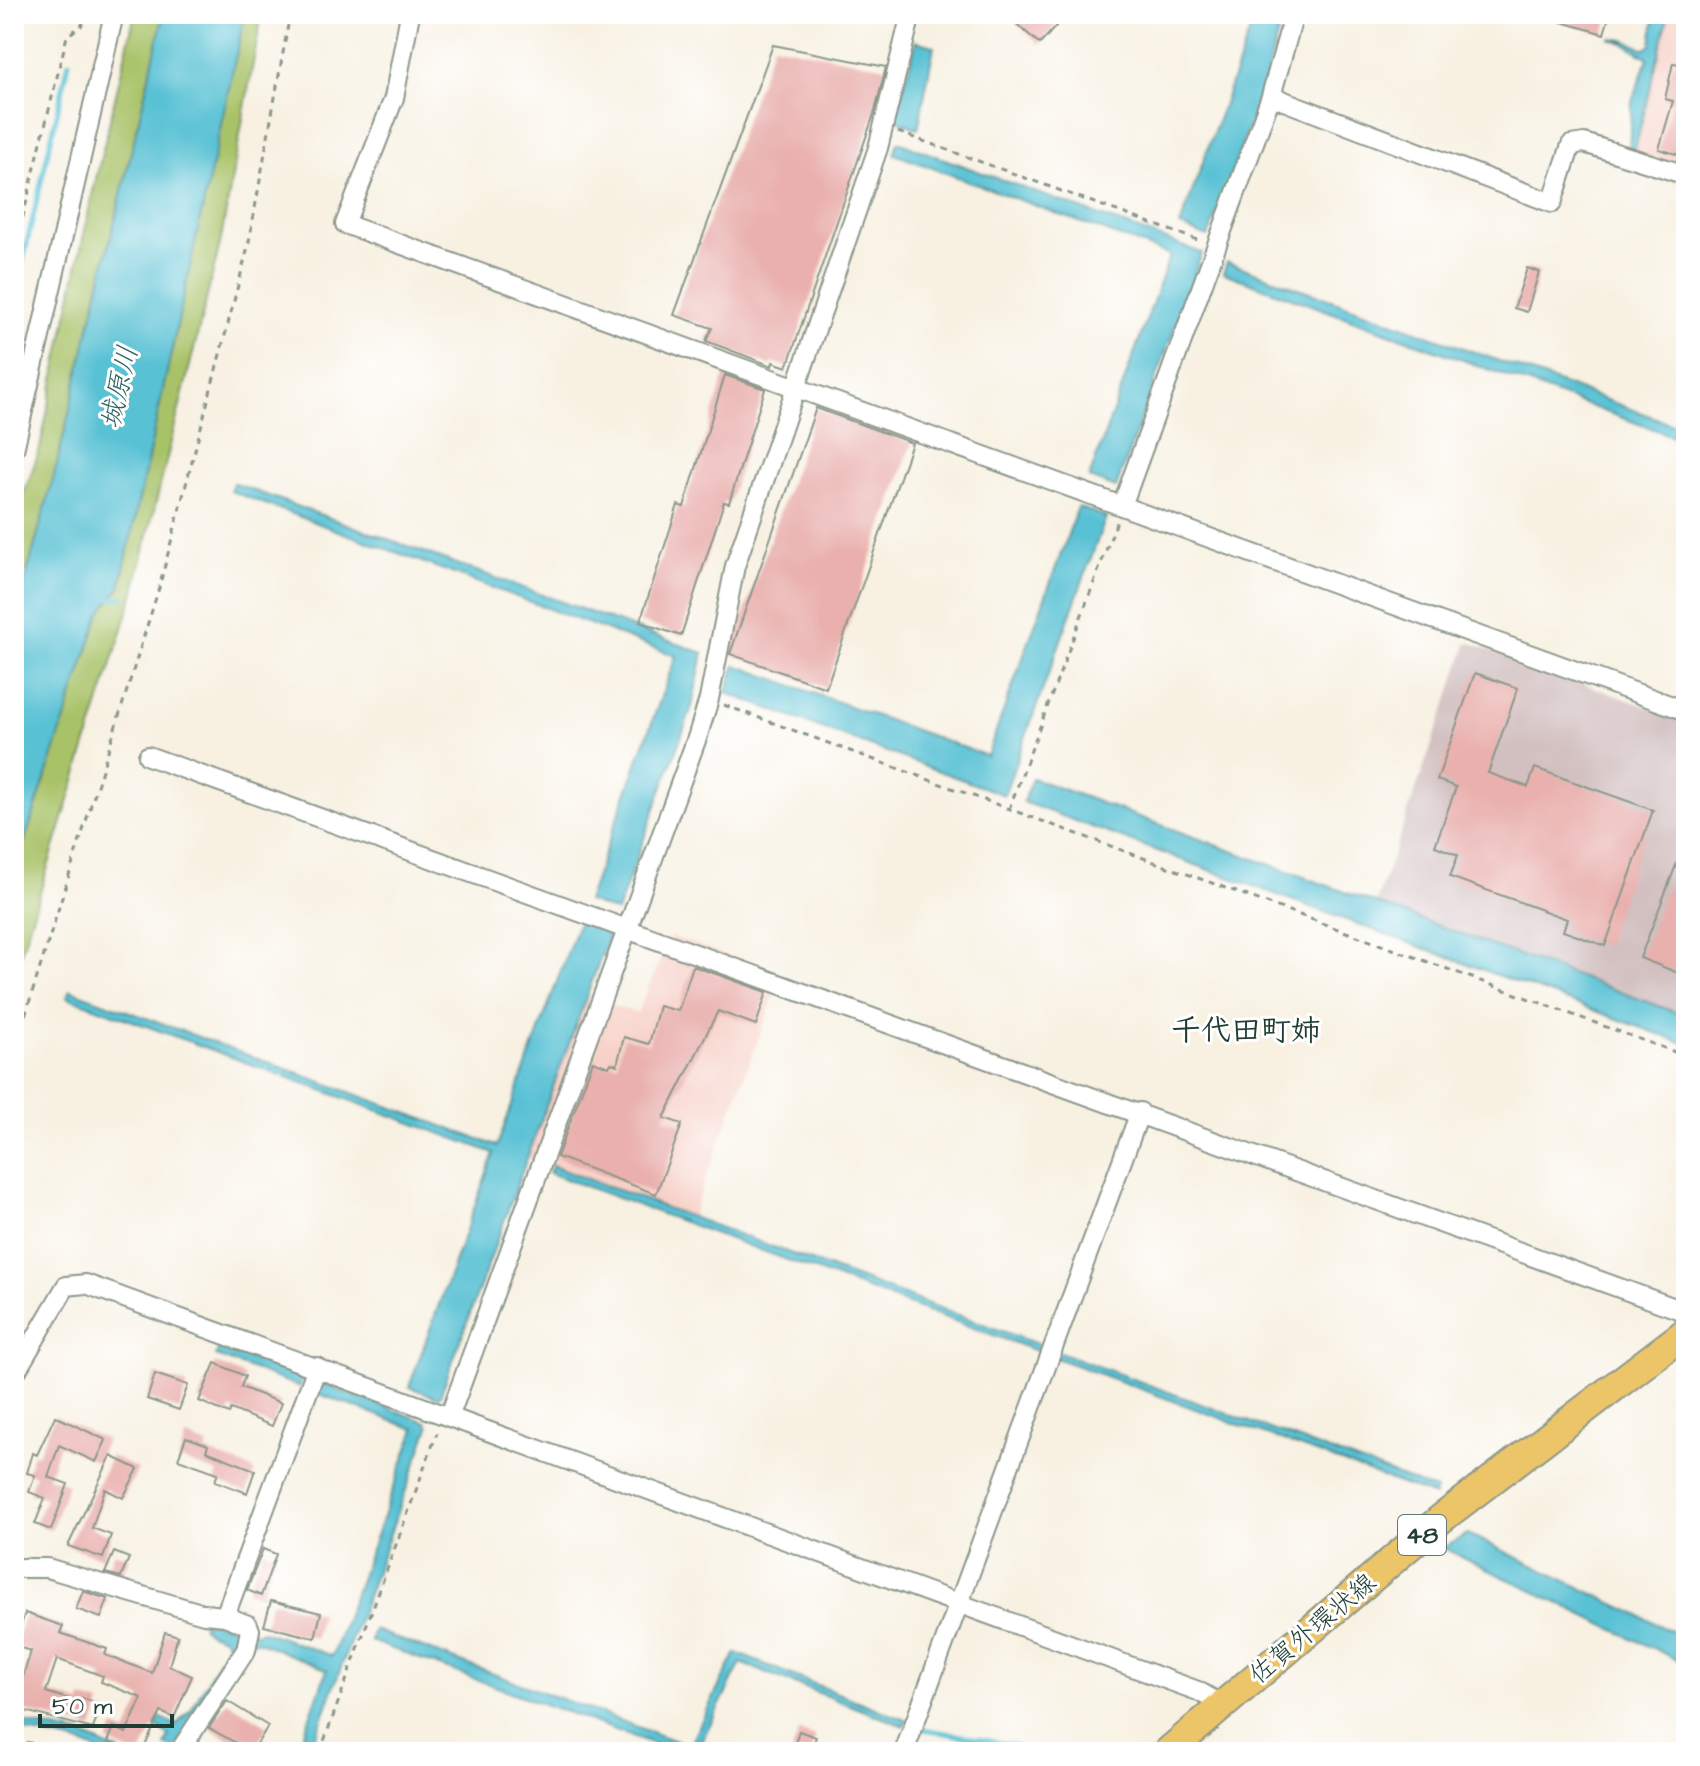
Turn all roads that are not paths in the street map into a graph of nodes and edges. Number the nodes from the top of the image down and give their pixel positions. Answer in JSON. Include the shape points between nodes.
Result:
{"nodes":[{"id":1,"x":114,"y":14,"type":"edge"},
{"id":2,"x":410,"y":14,"type":"edge"},
{"id":3,"x":911,"y":14,"type":"edge"},
{"id":4,"x":1294,"y":14,"type":"edge"},
{"id":5,"x":1271,"y":96,"type":"junction"},
{"id":6,"x":1686,"y":175,"type":"edge"},
{"id":7,"x":795,"y":388,"type":"junction"},
{"id":8,"x":14,"y":450,"type":"edge"},
{"id":9,"x":1122,"y":506,"type":"junction"},
{"id":10,"x":1686,"y":711,"type":"edge"},
{"id":11,"x":148,"y":756,"type":"dead end"},
{"id":12,"x":627,"y":927,"type":"junction"},
{"id":13,"x":1140,"y":1112,"type":"junction"},
{"id":14,"x":1686,"y":1312,"type":"edge"},
{"id":15,"x":1686,"y":1332,"type":"edge"},
{"id":16,"x":317,"y":1367,"type":"junction"},
{"id":17,"x":14,"y":1375,"type":"edge"},
{"id":18,"x":450,"y":1415,"type":"junction"},
{"id":19,"x":14,"y":1568,"type":"edge"},
{"id":20,"x":960,"y":1604,"type":"junction"},
{"id":21,"x":225,"y":1616,"type":"junction"},
{"id":22,"x":1221,"y":1704,"type":"junction"},
{"id":23,"x":179,"y":1752,"type":"edge"},
{"id":24,"x":904,"y":1752,"type":"edge"},
{"id":25,"x":1168,"y":1752,"type":"edge"}],
"edges":[{"from":1,"to":8,"type":"street"},
{"from":2,"to":7,"type":"street","via":[[394,98],[345,224]]},
{"from":3,"to":7,"type":"street","via":[[883,127]]},
{"from":4,"to":5,"type":"street"},
{"from":5,"to":6,"type":"street","via":[[1552,203],[1571,145],[1584,143]]},
{"from":5,"to":9,"type":"street"},
{"from":7,"to":9,"type":"street"},
{"from":7,"to":12,"type":"street","via":[[735,566],[698,735]]},
{"from":9,"to":10,"type":"street"},
{"from":11,"to":12,"type":"street"},
{"from":12,"to":13,"type":"street"},
{"from":12,"to":18,"type":"street"},
{"from":13,"to":14,"type":"street"},
{"from":13,"to":20,"type":"street"},
{"from":15,"to":22,"type":"main road","name":"佐賀外環状線","number":"48","via":[[1442,1518]]},
{"from":16,"to":17,"type":"street","via":[[86,1284],[66,1286]]},
{"from":16,"to":18,"type":"street"},
{"from":16,"to":21,"type":"street"},
{"from":18,"to":20,"type":"street"},
{"from":19,"to":21,"type":"street","via":[[47,1568]]},
{"from":20,"to":22,"type":"street"},
{"from":20,"to":24,"type":"street"},
{"from":21,"to":23,"type":"street","via":[[248,1625],[246,1650]]},
{"from":22,"to":25,"type":"main road","name":"佐賀外環状線","number":"48"}]}
